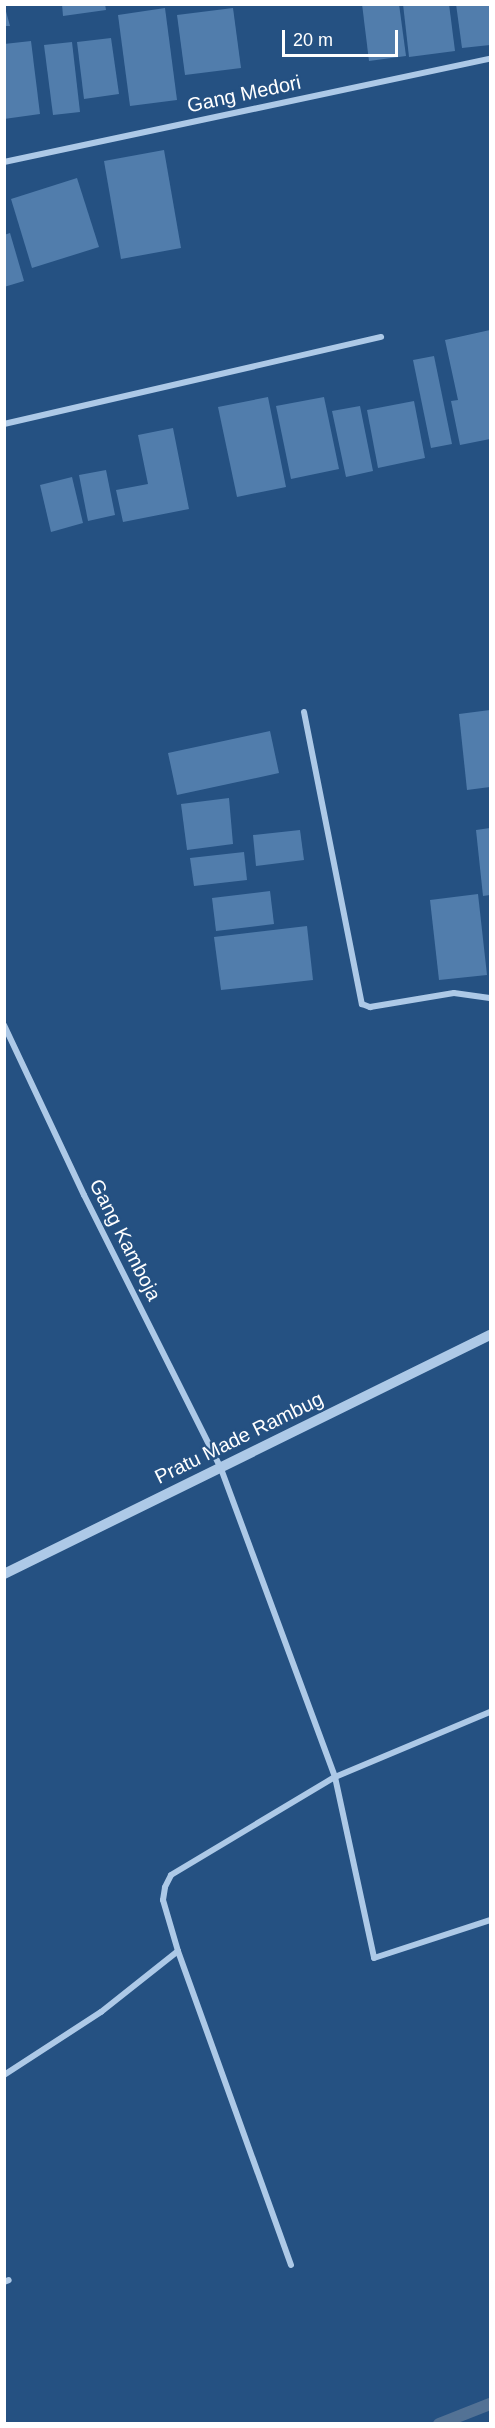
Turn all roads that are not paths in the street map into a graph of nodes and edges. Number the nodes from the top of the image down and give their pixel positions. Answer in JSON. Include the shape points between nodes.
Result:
{"nodes":[{"id":1,"x":490,"y":59,"type":"edge"},
{"id":2,"x":4,"y":162,"type":"edge"},
{"id":3,"x":381,"y":338,"type":"dead end"},
{"id":4,"x":4,"y":424,"type":"edge"},
{"id":5,"x":304,"y":712,"type":"dead end"},
{"id":6,"x":490,"y":998,"type":"edge"},
{"id":7,"x":4,"y":1025,"type":"edge"},
{"id":8,"x":490,"y":1335,"type":"edge"},
{"id":9,"x":220,"y":1466,"type":"junction"},
{"id":10,"x":4,"y":1574,"type":"edge"},
{"id":11,"x":490,"y":1712,"type":"edge"},
{"id":12,"x":335,"y":1777,"type":"junction"},
{"id":13,"x":490,"y":1920,"type":"edge"},
{"id":14,"x":177,"y":1951,"type":"junction"},
{"id":15,"x":4,"y":2075,"type":"edge"},
{"id":16,"x":291,"y":2265,"type":"dead end"}],
"edges":[{"from":1,"to":2,"type":"street","name":"Gang Medori"},
{"from":3,"to":4,"type":"street"},
{"from":5,"to":6,"type":"street","via":[[362,1004],[370,1007],[454,993]]},
{"from":7,"to":9,"type":"street","name":"Gang Kamboja"},
{"from":8,"to":9,"type":"street","name":"Pratu Made Rambug"},
{"from":9,"to":10,"type":"street","name":"Pratu Made Rambug"},
{"from":9,"to":12,"type":"street","name":"Gang Kamboja"},
{"from":11,"to":12,"type":"street"},
{"from":12,"to":13,"type":"street","name":"Gang Kamboja","via":[[374,1958]]},
{"from":12,"to":14,"type":"street","via":[[171,1875],[163,1900]]},
{"from":14,"to":15,"type":"street","via":[[101,2012]]},
{"from":14,"to":16,"type":"street"}]}
